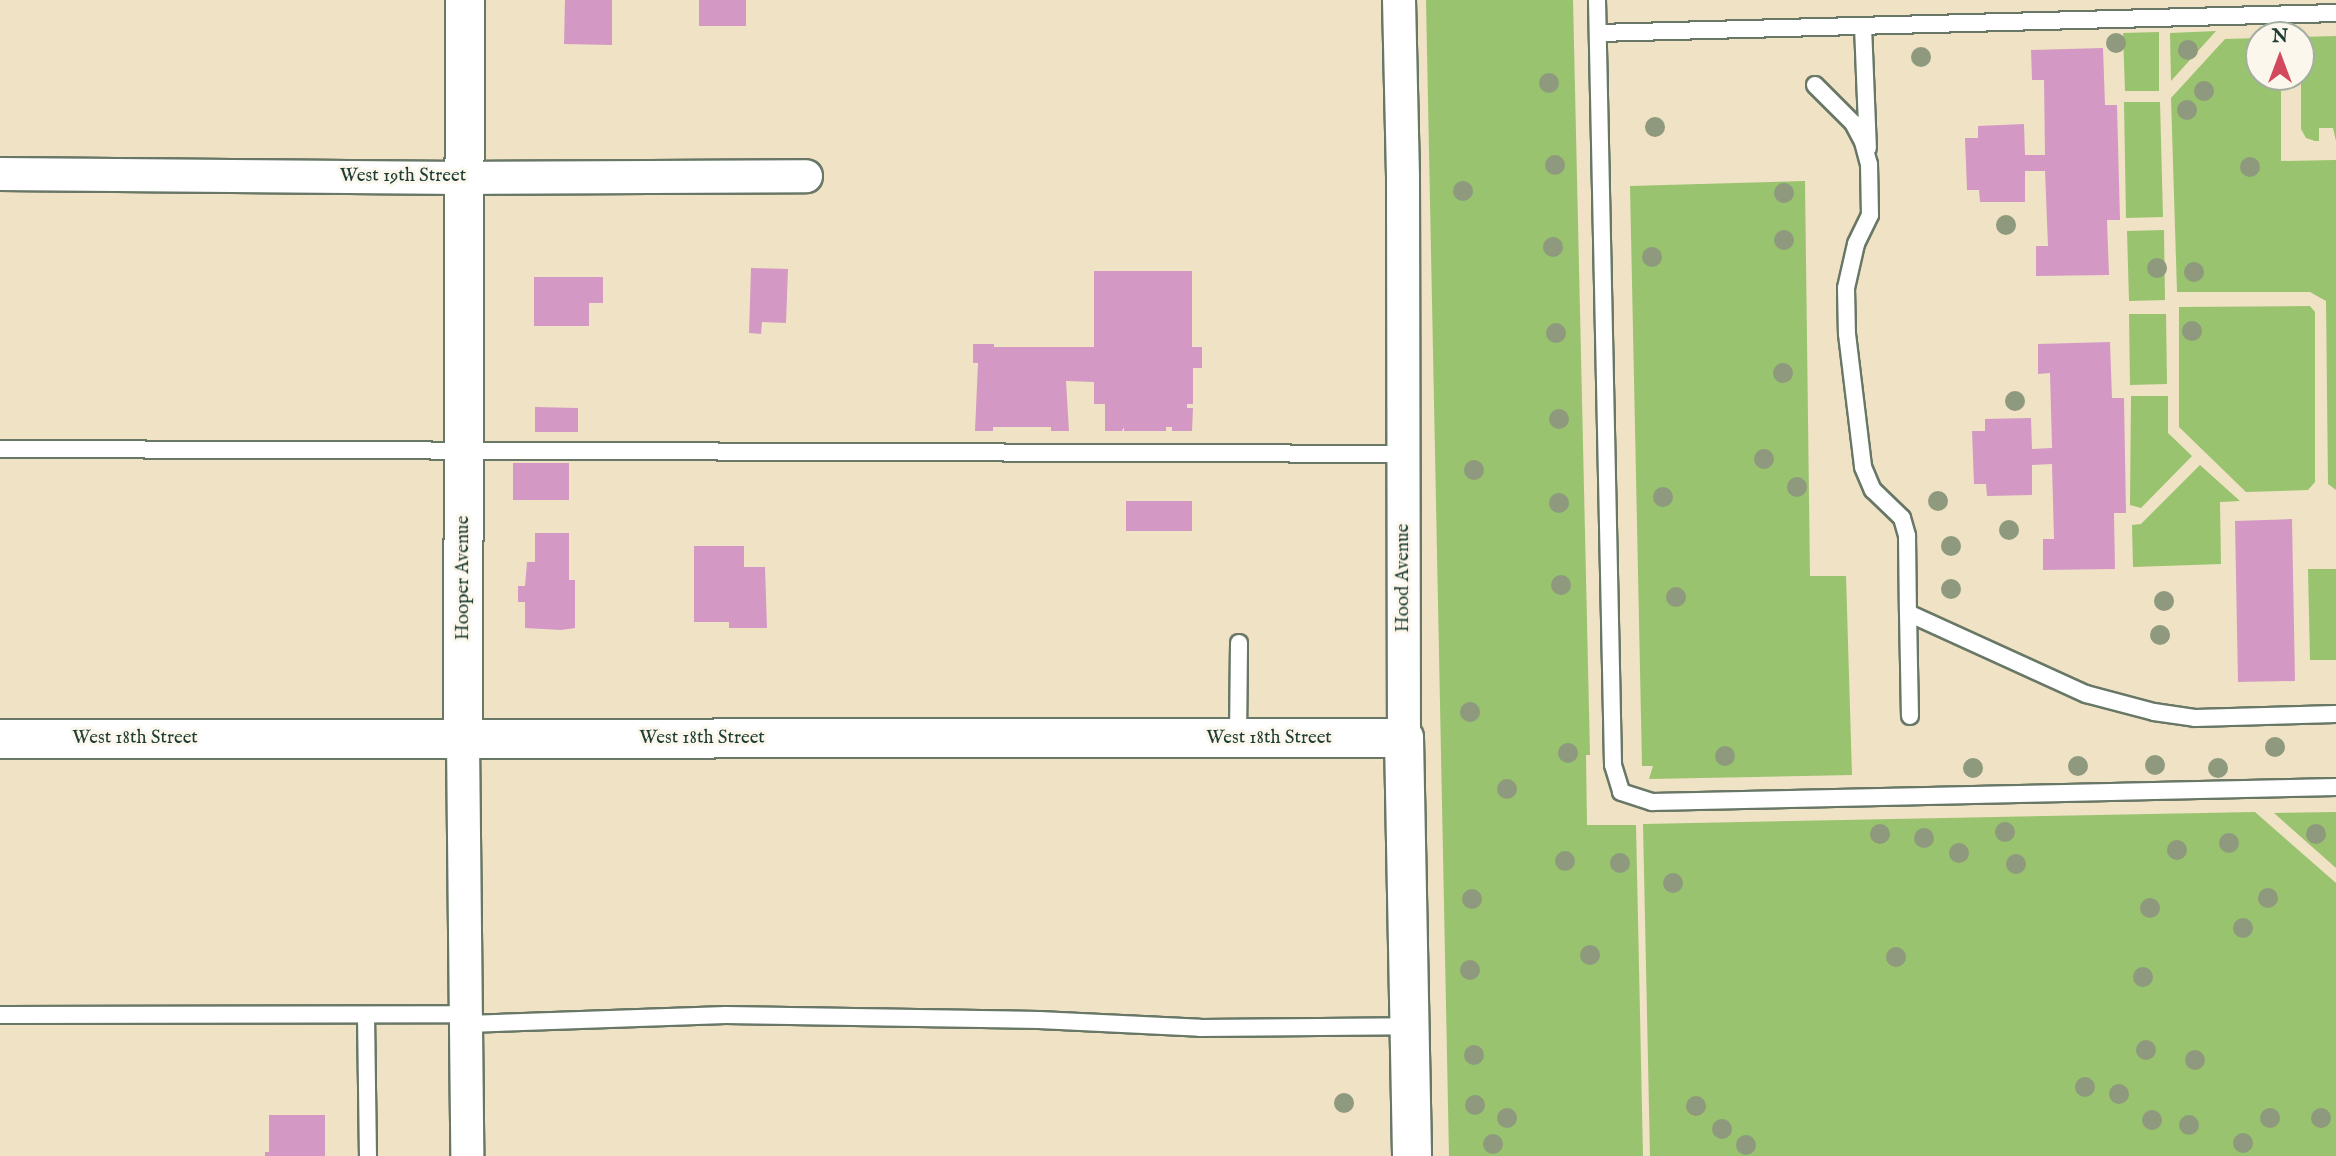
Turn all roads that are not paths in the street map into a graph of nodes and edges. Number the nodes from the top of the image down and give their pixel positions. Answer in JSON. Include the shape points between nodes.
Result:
{"nodes":[{"id":1,"x":465,"y":0,"type":"edge"},
{"id":2,"x":1399,"y":0,"type":"edge"},
{"id":3,"x":1597,"y":0,"type":"edge"},
{"id":4,"x":2266,"y":7,"type":"edge"},
{"id":5,"x":2336,"y":13,"type":"edge"},
{"id":6,"x":1863,"y":26,"type":"junction"},
{"id":7,"x":1598,"y":33,"type":"junction"},
{"id":8,"x":1815,"y":85,"type":"dead end"},
{"id":9,"x":1868,"y":164,"type":"junction"},
{"id":10,"x":0,"y":174,"type":"edge"},
{"id":11,"x":806,"y":176,"type":"dead end"},
{"id":12,"x":464,"y":178,"type":"junction"},
{"id":13,"x":0,"y":449,"type":"edge"},
{"id":14,"x":464,"y":449,"type":"junction"},
{"id":15,"x":1404,"y":454,"type":"junction"},
{"id":16,"x":1908,"y":612,"type":"junction"},
{"id":17,"x":1239,"y":643,"type":"dead end"},
{"id":18,"x":2336,"y":714,"type":"edge"},
{"id":19,"x":1910,"y":716,"type":"dead end"},
{"id":20,"x":1404,"y":738,"type":"junction"},
{"id":21,"x":0,"y":739,"type":"edge"},
{"id":22,"x":1238,"y":739,"type":"junction"},
{"id":23,"x":463,"y":740,"type":"junction"},
{"id":24,"x":2336,"y":787,"type":"edge"},
{"id":25,"x":366,"y":1015,"type":"junction"},
{"id":26,"x":0,"y":1016,"type":"edge"},
{"id":27,"x":467,"y":1019,"type":"junction"},
{"id":28,"x":1409,"y":1026,"type":"junction"},
{"id":29,"x":368,"y":1156,"type":"edge"},
{"id":30,"x":467,"y":1156,"type":"edge"},
{"id":31,"x":1412,"y":1156,"type":"edge"}],
"edges":[{"from":1,"to":12,"type":"street","name":"Hooper Avenue"},
{"from":2,"to":15,"type":"street","name":"Hood Avenue"},
{"from":3,"to":7,"type":"lane"},
{"from":4,"to":5,"type":"lane"},
{"from":4,"to":6,"type":"lane"},
{"from":6,"to":7,"type":"lane"},
{"from":6,"to":9,"type":"lane"},
{"from":7,"to":24,"type":"lane","via":[[1613,765],[1621,792],[1652,802]]},
{"from":8,"to":9,"type":"lane","via":[[1853,123]]},
{"from":9,"to":16,"type":"lane","via":[[1870,215],[1856,244],[1846,288],[1847,334],[1863,467],[1873,490],[1902,518],[1907,536]]},
{"from":10,"to":12,"type":"street","name":"West 19th Street"},
{"from":11,"to":12,"type":"street","name":"West 19th Street"},
{"from":12,"to":14,"type":"street","name":"Hooper Avenue"},
{"from":13,"to":14,"type":"lane"},
{"from":14,"to":15,"type":"lane"},
{"from":14,"to":23,"type":"street","name":"Hooper Avenue"},
{"from":15,"to":20,"type":"street","name":"Hood Avenue"},
{"from":16,"to":18,"type":"lane","via":[[2086,694],[2154,712],[2195,718]]},
{"from":16,"to":19,"type":"lane"},
{"from":17,"to":22,"type":"lane"},
{"from":20,"to":22,"type":"street","name":"West 18th Street"},
{"from":20,"to":28,"type":"street","name":"Hood Avenue"},
{"from":21,"to":23,"type":"street","name":"West 18th Street"},
{"from":22,"to":23,"type":"street","name":"West 18th Street"},
{"from":23,"to":27,"type":"street","name":"Hooper Avenue"},
{"from":25,"to":26,"type":"lane"},
{"from":25,"to":27,"type":"lane"},
{"from":25,"to":29,"type":"lane"},
{"from":27,"to":28,"type":"lane","via":[[726,1015],[1039,1020],[1200,1028]]},
{"from":27,"to":30,"type":"street","name":"Hooper Avenue"},
{"from":28,"to":31,"type":"street","name":"Hood Avenue"}]}
